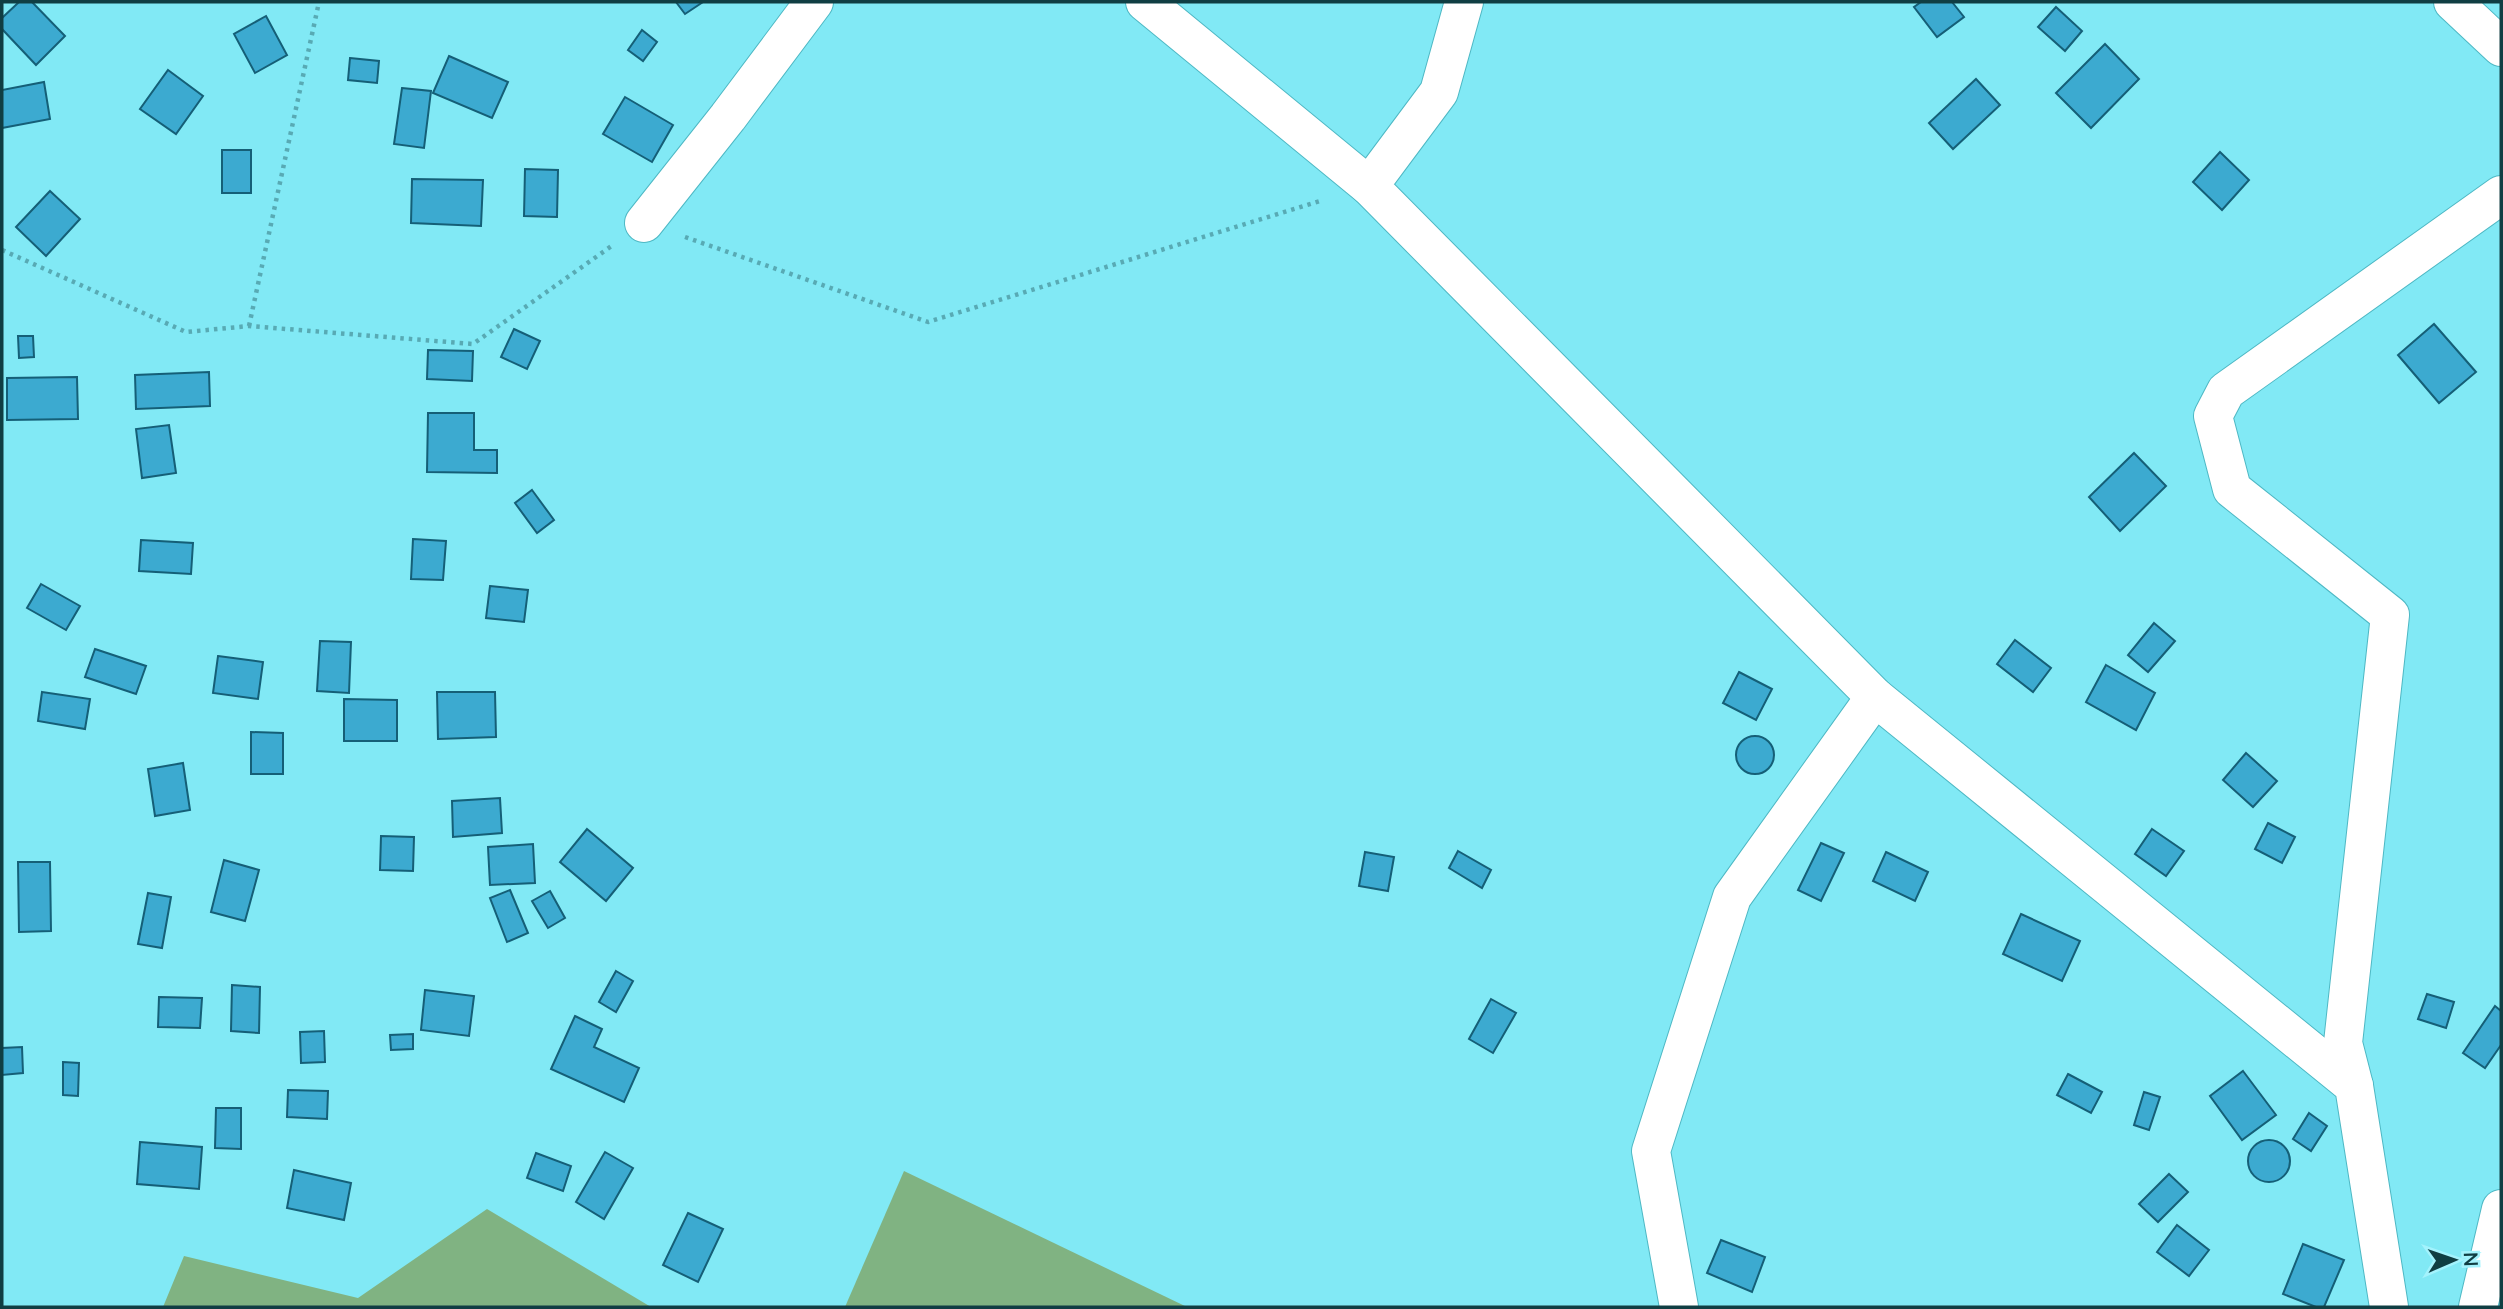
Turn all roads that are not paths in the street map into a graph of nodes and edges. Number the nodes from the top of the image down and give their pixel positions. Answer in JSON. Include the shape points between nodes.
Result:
{"nodes":[{"id":1,"x":814,"y":2,"type":"edge"},
{"id":2,"x":1145,"y":2,"type":"edge"},
{"id":3,"x":1464,"y":2,"type":"edge"},
{"id":4,"x":2453,"y":2,"type":"edge"},
{"id":5,"x":2501,"y":47,"type":"edge"},
{"id":6,"x":1369,"y":186,"type":"junction"},
{"id":7,"x":2501,"y":195,"type":"edge"},
{"id":8,"x":644,"y":223,"type":"road end"},
{"id":9,"x":1875,"y":697,"type":"junction"},
{"id":10,"x":2354,"y":1086,"type":"junction"},
{"id":11,"x":2501,"y":1209,"type":"edge"},
{"id":12,"x":1679,"y":1307,"type":"edge"},
{"id":13,"x":2389,"y":1307,"type":"edge"},
{"id":14,"x":2478,"y":1307,"type":"edge"}],
"edges":[{"from":1,"to":8,"type":"street"},
{"from":2,"to":6,"type":"street"},
{"from":3,"to":6,"type":"street","via":[[1439,92]]},
{"from":4,"to":5,"type":"street"},
{"from":6,"to":9,"type":"street"},
{"from":7,"to":10,"type":"street","via":[[2226,391],[2213,416],[2232,489],[2389,615],[2343,1043]]},
{"from":9,"to":10,"type":"street"},
{"from":9,"to":12,"type":"street","via":[[1731,897],[1651,1151]]},
{"from":10,"to":13,"type":"street"},
{"from":11,"to":14,"type":"street"}]}
